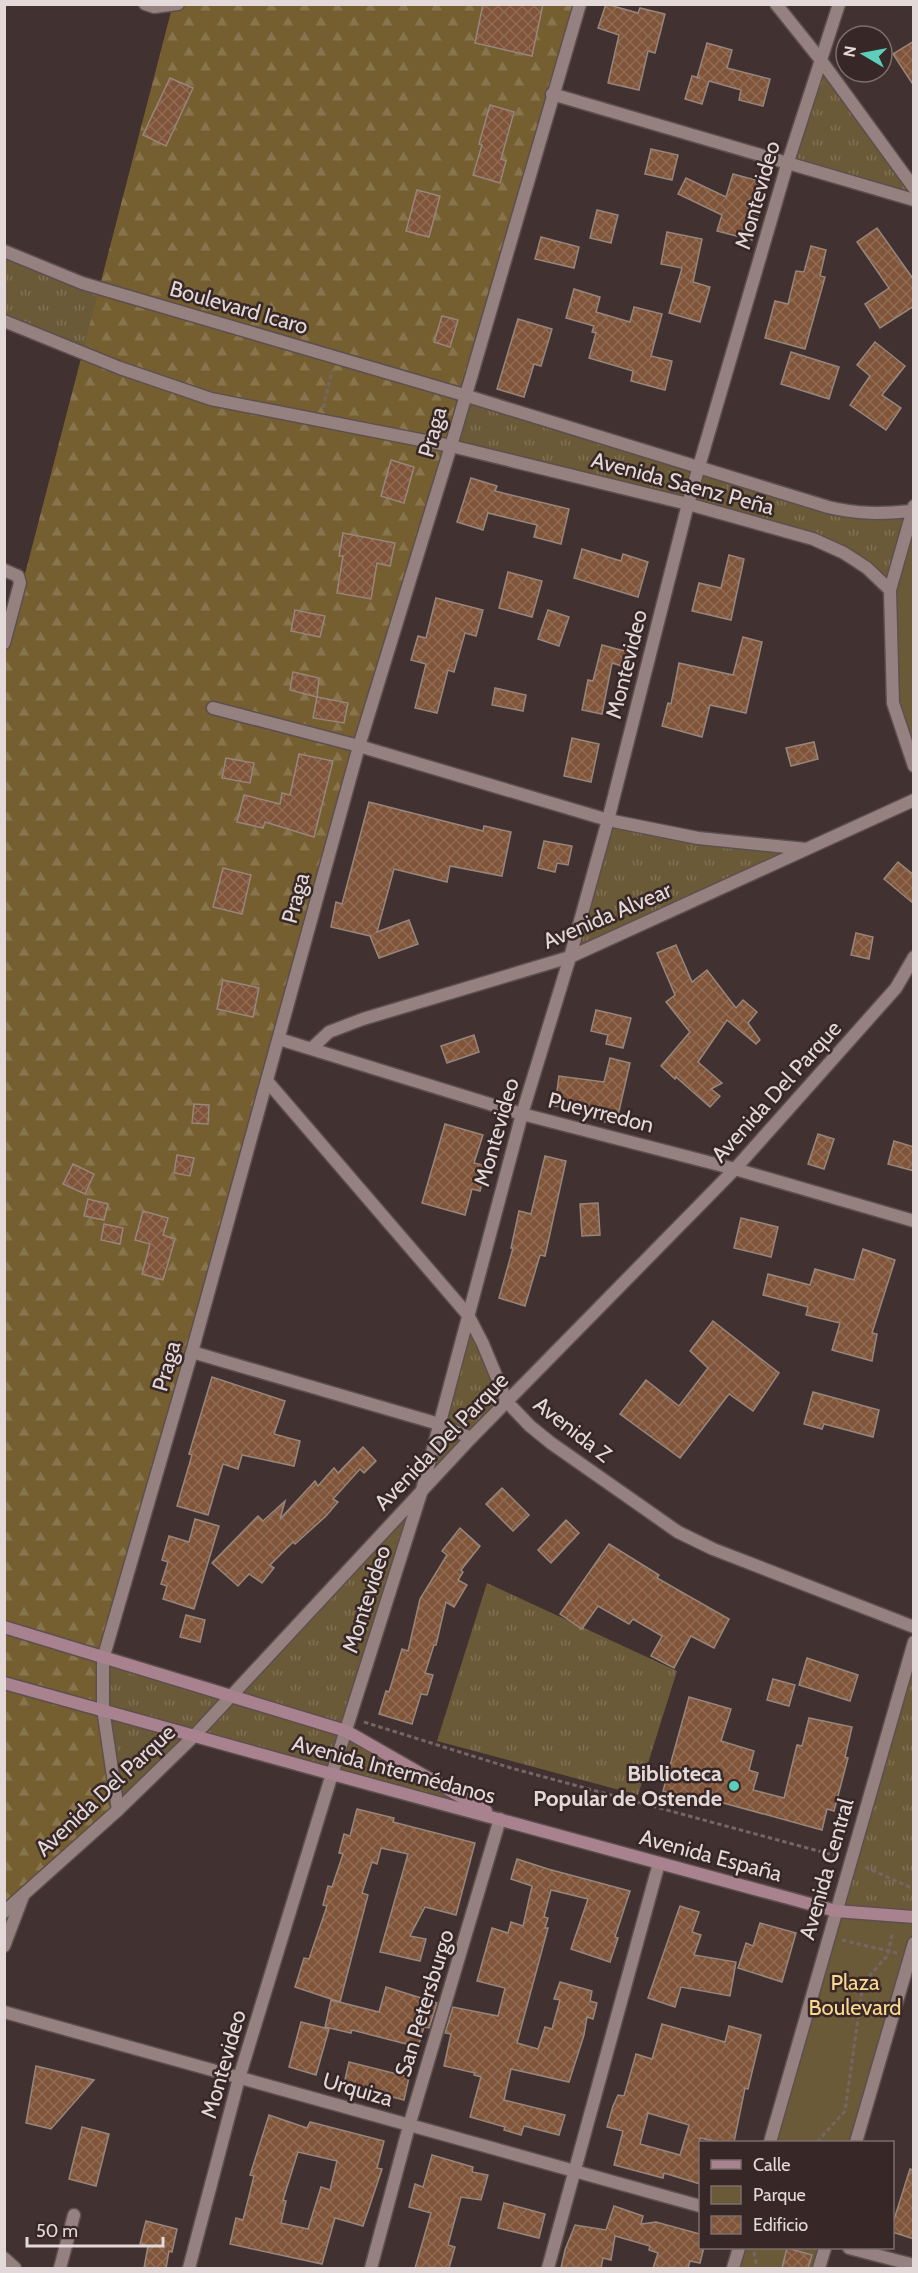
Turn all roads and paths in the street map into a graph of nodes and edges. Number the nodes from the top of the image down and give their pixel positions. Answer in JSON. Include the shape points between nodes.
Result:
{"nodes":[{"id":1,"x":178,"y":4,"type":"edge"},
{"id":2,"x":579,"y":4,"type":"edge"},
{"id":3,"x":776,"y":4,"type":"edge"},
{"id":4,"x":839,"y":4,"type":"edge"},
{"id":5,"x":150,"y":6,"type":"edge"},
{"id":6,"x":820,"y":59,"type":"junction"},
{"id":7,"x":552,"y":94,"type":"junction"},
{"id":8,"x":787,"y":165,"type":"junction"},
{"id":9,"x":914,"y":188,"type":"edge"},
{"id":10,"x":914,"y":200,"type":"edge"},
{"id":11,"x":4,"y":251,"type":"edge"},
{"id":12,"x":4,"y":321,"type":"edge"},
{"id":13,"x":336,"y":357,"type":"junction"},
{"id":14,"x":464,"y":395,"type":"junction"},
{"id":15,"x":319,"y":421,"type":"junction"},
{"id":16,"x":451,"y":446,"type":"junction"},
{"id":17,"x":700,"y":469,"type":"junction"},
{"id":18,"x":688,"y":504,"type":"junction"},
{"id":19,"x":912,"y":508,"type":"edge"},
{"id":20,"x":4,"y":570,"type":"edge"},
{"id":21,"x":890,"y":590,"type":"junction"},
{"id":22,"x":4,"y":643,"type":"edge"},
{"id":23,"x":213,"y":708,"type":"dead end"},
{"id":24,"x":359,"y":746,"type":"junction"},
{"id":25,"x":914,"y":766,"type":"edge"},
{"id":26,"x":914,"y":800,"type":"edge"},
{"id":27,"x":608,"y":820,"type":"junction"},
{"id":28,"x":806,"y":849,"type":"junction"},
{"id":29,"x":570,"y":957,"type":"junction"},
{"id":30,"x":914,"y":957,"type":"edge"},
{"id":31,"x":914,"y":977,"type":"edge"},
{"id":32,"x":896,"y":988,"type":"junction"},
{"id":33,"x":279,"y":1039,"type":"junction"},
{"id":34,"x":312,"y":1048,"type":"junction"},
{"id":35,"x":267,"y":1082,"type":"junction"},
{"id":36,"x":522,"y":1114,"type":"junction"},
{"id":37,"x":735,"y":1169,"type":"junction"},
{"id":38,"x":914,"y":1221,"type":"edge"},
{"id":39,"x":468,"y":1315,"type":"junction"},
{"id":40,"x":192,"y":1352,"type":"junction"},
{"id":41,"x":507,"y":1402,"type":"junction"},
{"id":42,"x":439,"y":1424,"type":"junction"},
{"id":43,"x":471,"y":1438,"type":"junction"},
{"id":44,"x":422,"y":1490,"type":"junction"},
{"id":45,"x":4,"y":1627,"type":"edge"},
{"id":46,"x":914,"y":1627,"type":"edge"},
{"id":47,"x":914,"y":1642,"type":"edge"},
{"id":48,"x":103,"y":1659,"type":"junction"},
{"id":49,"x":4,"y":1683,"type":"edge"},
{"id":50,"x":229,"y":1696,"type":"junction"},
{"id":51,"x":103,"y":1709,"type":"junction"},
{"id":52,"x":350,"y":1718,"type":"junction"},
{"id":53,"x":346,"y":1731,"type":"junction"},
{"id":54,"x":194,"y":1736,"type":"junction"},
{"id":55,"x":332,"y":1774,"type":"junction"},
{"id":56,"x":118,"y":1810,"type":"junction"},
{"id":57,"x":500,"y":1819,"type":"junction"},
{"id":58,"x":851,"y":1860,"type":"junction"},
{"id":59,"x":658,"y":1863,"type":"junction"},
{"id":60,"x":914,"y":1889,"type":"edge"},
{"id":61,"x":25,"y":1893,"type":"junction"},
{"id":62,"x":836,"y":1911,"type":"junction"},
{"id":63,"x":4,"y":1912,"type":"edge"},
{"id":64,"x":914,"y":1917,"type":"edge"},
{"id":65,"x":892,"y":1934,"type":"dead end"},
{"id":66,"x":829,"y":1937,"type":"junction"},
{"id":67,"x":914,"y":1942,"type":"edge"},
{"id":68,"x":4,"y":1946,"type":"edge"},
{"id":69,"x":888,"y":1951,"type":"junction"},
{"id":70,"x":910,"y":1956,"type":"junction"},
{"id":71,"x":4,"y":2012,"type":"edge"},
{"id":72,"x":240,"y":2078,"type":"junction"},
{"id":73,"x":409,"y":2126,"type":"junction"},
{"id":74,"x":770,"y":2141,"type":"edge"},
{"id":75,"x":818,"y":2141,"type":"edge"},
{"id":76,"x":856,"y":2141,"type":"edge"},
{"id":77,"x":575,"y":2171,"type":"junction"},
{"id":78,"x":699,"y":2206,"type":"edge"},
{"id":79,"x":74,"y":2215,"type":"dead end"},
{"id":80,"x":738,"y":2249,"type":"edge"},
{"id":81,"x":753,"y":2249,"type":"edge"},
{"id":82,"x":824,"y":2249,"type":"edge"},
{"id":83,"x":856,"y":2249,"type":"edge"},
{"id":84,"x":4,"y":2258,"type":"edge"},
{"id":85,"x":914,"y":2265,"type":"edge"},
{"id":86,"x":15,"y":2268,"type":"edge"},
{"id":87,"x":60,"y":2268,"type":"edge"},
{"id":88,"x":189,"y":2268,"type":"edge"},
{"id":89,"x":371,"y":2268,"type":"edge"},
{"id":90,"x":548,"y":2268,"type":"edge"},
{"id":91,"x":733,"y":2268,"type":"edge"},
{"id":92,"x":757,"y":2268,"type":"edge"},
{"id":93,"x":819,"y":2268,"type":"edge"}],
"edges":[{"from":1,"to":5,"type":"street"},
{"from":2,"to":7,"type":"street","name":"Praga"},
{"from":3,"to":6,"type":"street"},
{"from":4,"to":6,"type":"street","name":"Montevideo"},
{"from":6,"to":8,"type":"street","name":"Montevideo"},
{"from":6,"to":9,"type":"street"},
{"from":7,"to":8,"type":"street"},
{"from":7,"to":14,"type":"street","name":"Praga"},
{"from":8,"to":10,"type":"street"},
{"from":8,"to":17,"type":"street","name":"Montevideo"},
{"from":11,"to":13,"type":"street","name":"Boulevard Icaro","via":[[82,283]]},
{"from":12,"to":15,"type":"street","via":[[165,385],[211,399]]},
{"from":13,"to":14,"type":"street","name":"Boulevard Icaro"},
{"from":13,"to":15,"type":"path"},
{"from":14,"to":16,"type":"street","name":"Praga"},
{"from":14,"to":17,"type":"street","name":"Avenida Saenz Peña"},
{"from":15,"to":16,"type":"street"},
{"from":16,"to":18,"type":"street","name":"Avenida Saenz Peña"},
{"from":16,"to":24,"type":"street","name":"Praga"},
{"from":17,"to":18,"type":"street","name":"Montevideo"},
{"from":17,"to":19,"type":"street","name":"Avenida Saenz Peña","via":[[854,513]]},
{"from":18,"to":21,"type":"street","name":"Avenida Saenz Peña","via":[[813,539],[867,568]]},
{"from":18,"to":27,"type":"street","name":"Montevideo"},
{"from":19,"to":21,"type":"street"},
{"from":20,"to":22,"type":"street","via":[[18,576],[20,583]]},
{"from":21,"to":25,"type":"street","via":[[893,703]]},
{"from":23,"to":24,"type":"street"},
{"from":24,"to":27,"type":"street"},
{"from":24,"to":33,"type":"street","name":"Praga"},
{"from":26,"to":28,"type":"street","name":"Avenida Alvear"},
{"from":27,"to":28,"type":"street","via":[[698,838]]},
{"from":27,"to":29,"type":"street","name":"Montevideo"},
{"from":28,"to":29,"type":"street","name":"Avenida Alvear"},
{"from":29,"to":34,"type":"street","name":"Avenida Alvear","via":[[363,1018],[329,1032]]},
{"from":29,"to":36,"type":"street","name":"Montevideo"},
{"from":30,"to":32,"type":"street","name":"Avenida Del Parque"},
{"from":31,"to":32,"type":"street","name":"Avenida Del Parque"},
{"from":32,"to":37,"type":"street","name":"Avenida Del Parque"},
{"from":33,"to":34,"type":"street","name":"Pueyrredon"},
{"from":33,"to":35,"type":"street","name":"Praga"},
{"from":34,"to":36,"type":"street","name":"Pueyrredon"},
{"from":35,"to":39,"type":"street","name":"Avenida Z"},
{"from":35,"to":40,"type":"street","name":"Praga"},
{"from":36,"to":37,"type":"street","name":"Pueyrredon"},
{"from":36,"to":39,"type":"street","name":"Montevideo"},
{"from":37,"to":38,"type":"street","name":"Pueyrredon"},
{"from":37,"to":41,"type":"street","name":"Avenida Del Parque"},
{"from":39,"to":41,"type":"street","name":"Avenida Z"},
{"from":39,"to":42,"type":"street","name":"Montevideo"},
{"from":40,"to":42,"type":"street"},
{"from":40,"to":48,"type":"street","name":"Praga"},
{"from":41,"to":43,"type":"street","name":"Avenida Del Parque"},
{"from":41,"to":46,"type":"street","name":"Avenida Z","via":[[551,1443],[678,1532]]},
{"from":42,"to":43,"type":"street"},
{"from":42,"to":44,"type":"street","name":"Montevideo"},
{"from":43,"to":44,"type":"street","name":"Avenida Del Parque"},
{"from":44,"to":50,"type":"street","name":"Avenida Del Parque"},
{"from":44,"to":52,"type":"street","name":"Montevideo"},
{"from":45,"to":48,"type":"main road","name":"Avenida Intermédanos"},
{"from":47,"to":58,"type":"street","name":"Avenida Central"},
{"from":48,"to":50,"type":"main road","name":"Avenida Intermédanos"},
{"from":48,"to":51,"type":"street","name":"Praga"},
{"from":49,"to":51,"type":"main road","name":"Avenida Intermédanos"},
{"from":50,"to":53,"type":"main road","name":"Avenida Intermédanos"},
{"from":50,"to":54,"type":"street","name":"Avenida Del Parque"},
{"from":51,"to":54,"type":"main road","name":"Avenida Intermédanos"},
{"from":51,"to":56,"type":"street","name":"Praga"},
{"from":52,"to":53,"type":"street","name":"Montevideo"},
{"from":52,"to":58,"type":"path","via":[[511,1768]]},
{"from":53,"to":55,"type":"street","name":"Montevideo"},
{"from":53,"to":57,"type":"main road","name":"Avenida Intermédanos"},
{"from":54,"to":55,"type":"main road","name":"Avenida Intermédanos"},
{"from":54,"to":56,"type":"street","name":"Avenida Del Parque"},
{"from":55,"to":57,"type":"main road","name":"Avenida Intermédanos"},
{"from":55,"to":72,"type":"street","name":"Montevideo"},
{"from":56,"to":61,"type":"street","name":"Avenida Del Parque"},
{"from":57,"to":59,"type":"main road","name":"Avenida España"},
{"from":57,"to":73,"type":"street","name":"San Petersburgo"},
{"from":58,"to":60,"type":"path"},
{"from":58,"to":62,"type":"street","name":"Avenida Central"},
{"from":59,"to":62,"type":"main road","name":"Avenida España"},
{"from":59,"to":77,"type":"street"},
{"from":61,"to":63,"type":"street","name":"Avenida Del Parque"},
{"from":61,"to":68,"type":"street"},
{"from":62,"to":64,"type":"main road","name":"Avenida España"},
{"from":62,"to":66,"type":"street","name":"Avenida Central"},
{"from":65,"to":69,"type":"path"},
{"from":66,"to":69,"type":"path"},
{"from":66,"to":74,"type":"street","name":"Avenida Central"},
{"from":67,"to":70,"type":"street"},
{"from":69,"to":70,"type":"path"},
{"from":69,"to":75,"type":"path","via":[[863,1983],[845,2111]]},
{"from":70,"to":76,"type":"street"},
{"from":71,"to":72,"type":"street","name":"Urquiza"},
{"from":72,"to":73,"type":"street","name":"Urquiza"},
{"from":72,"to":88,"type":"street","name":"Montevideo"},
{"from":73,"to":77,"type":"street","name":"Urquiza"},
{"from":73,"to":89,"type":"street","name":"San Petersburgo"},
{"from":77,"to":78,"type":"street","name":"Urquiza"},
{"from":77,"to":90,"type":"street"},
{"from":79,"to":87,"type":"street"},
{"from":80,"to":91,"type":"street"},
{"from":81,"to":92,"type":"path"},
{"from":82,"to":93,"type":"street"},
{"from":83,"to":85,"type":"street"},
{"from":84,"to":86,"type":"street"}]}
